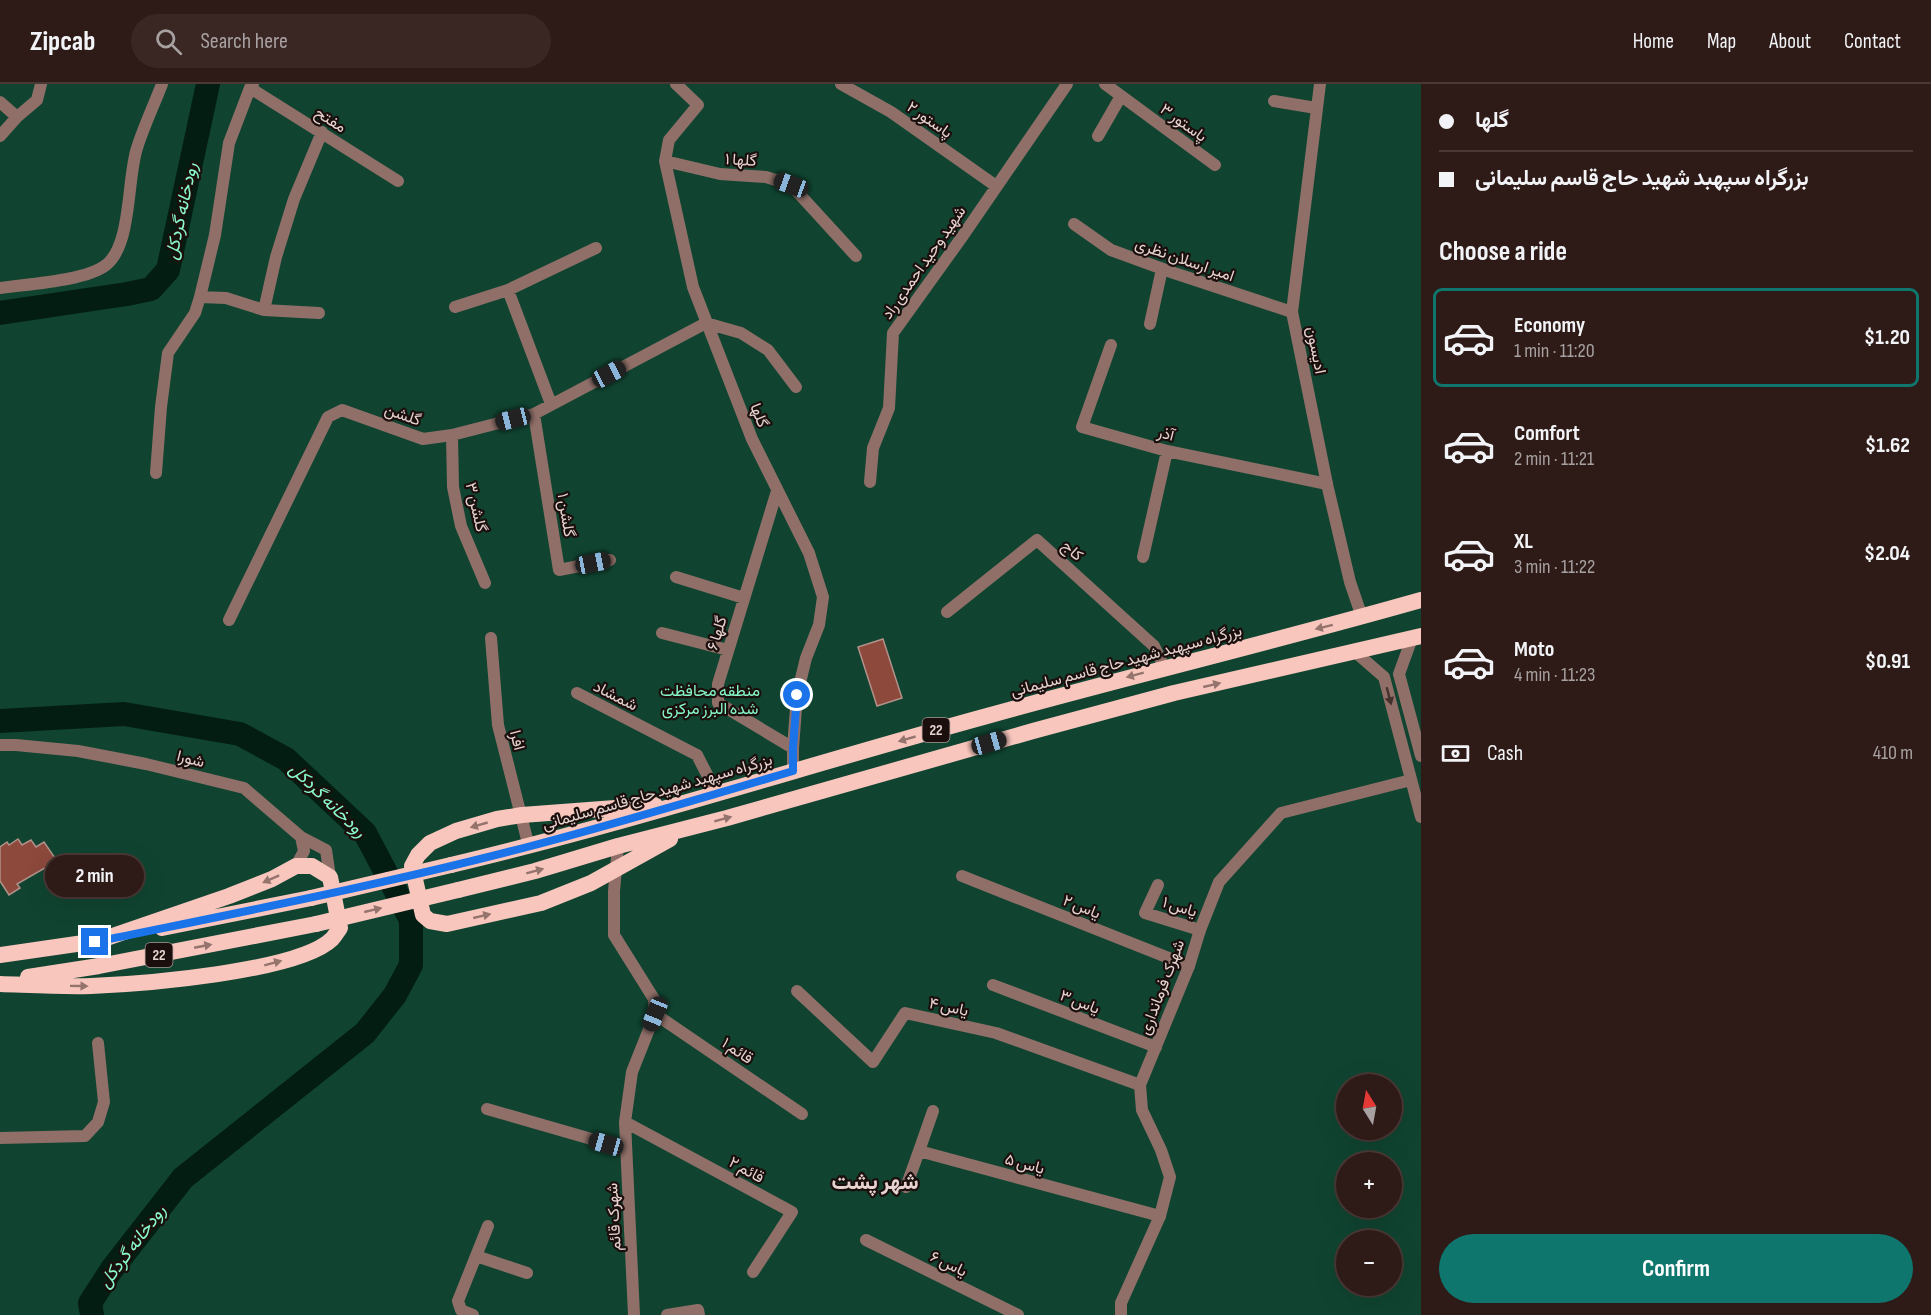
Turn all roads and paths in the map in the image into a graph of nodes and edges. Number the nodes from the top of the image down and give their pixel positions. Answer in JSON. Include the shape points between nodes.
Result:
{"nodes":[{"id":1,"x":41,"y":84,"type":"edge"},
{"id":2,"x":162,"y":84,"type":"edge"},
{"id":3,"x":676,"y":84,"type":"edge"},
{"id":4,"x":841,"y":84,"type":"edge"},
{"id":5,"x":1067,"y":84,"type":"edge"},
{"id":6,"x":1105,"y":84,"type":"edge"},
{"id":7,"x":1320,"y":84,"type":"edge"},
{"id":8,"x":251,"y":86,"type":"edge"},
{"id":9,"x":1121,"y":96,"type":"junction"},
{"id":10,"x":1274,"y":101,"type":"dead end"},
{"id":11,"x":0,"y":102,"type":"edge"},
{"id":12,"x":1316,"y":108,"type":"junction"},
{"id":13,"x":17,"y":117,"type":"junction"},
{"id":14,"x":322,"y":132,"type":"junction"},
{"id":15,"x":0,"y":136,"type":"edge"},
{"id":16,"x":1098,"y":136,"type":"dead end"},
{"id":17,"x":665,"y":161,"type":"junction"},
{"id":18,"x":1215,"y":165,"type":"dead end"},
{"id":19,"x":398,"y":181,"type":"dead end"},
{"id":20,"x":996,"y":186,"type":"junction"},
{"id":21,"x":1074,"y":224,"type":"dead end"},
{"id":22,"x":596,"y":248,"type":"dead end"},
{"id":23,"x":856,"y":256,"type":"dead end"},
{"id":24,"x":1162,"y":269,"type":"junction"},
{"id":25,"x":0,"y":288,"type":"edge"},
{"id":26,"x":508,"y":290,"type":"junction"},
{"id":27,"x":200,"y":297,"type":"junction"},
{"id":28,"x":455,"y":307,"type":"dead end"},
{"id":29,"x":264,"y":310,"type":"junction"},
{"id":30,"x":1292,"y":312,"type":"junction"},
{"id":31,"x":319,"y":313,"type":"dead end"},
{"id":32,"x":706,"y":323,"type":"junction"},
{"id":33,"x":1150,"y":324,"type":"dead end"},
{"id":34,"x":1111,"y":345,"type":"dead end"},
{"id":35,"x":796,"y":387,"type":"dead end"},
{"id":36,"x":551,"y":404,"type":"junction"},
{"id":37,"x":534,"y":414,"type":"junction"},
{"id":38,"x":452,"y":435,"type":"junction"},
{"id":39,"x":1167,"y":451,"type":"junction"},
{"id":40,"x":156,"y":473,"type":"dead end"},
{"id":41,"x":870,"y":482,"type":"dead end"},
{"id":42,"x":1327,"y":484,"type":"junction"},
{"id":43,"x":777,"y":491,"type":"junction"},
{"id":44,"x":1143,"y":557,"type":"dead end"},
{"id":45,"x":610,"y":560,"type":"dead end"},
{"id":46,"x":676,"y":577,"type":"dead end"},
{"id":47,"x":484,"y":583,"type":"dead end"},
{"id":48,"x":744,"y":598,"type":"junction"},
{"id":49,"x":1421,"y":600,"type":"edge"},
{"id":50,"x":947,"y":612,"type":"dead end"},
{"id":51,"x":1362,"y":617,"type":"junction"},
{"id":52,"x":229,"y":620,"type":"dead end"},
{"id":53,"x":662,"y":633,"type":"dead end"},
{"id":54,"x":1417,"y":637,"type":"edge"},
{"id":55,"x":491,"y":638,"type":"dead end"},
{"id":56,"x":728,"y":650,"type":"junction"},
{"id":57,"x":1354,"y":651,"type":"junction"},
{"id":58,"x":1164,"y":667,"type":"junction"},
{"id":59,"x":577,"y":693,"type":"dead end"},
{"id":60,"x":0,"y":745,"type":"edge"},
{"id":61,"x":793,"y":748,"type":"junction"},
{"id":62,"x":1421,"y":756,"type":"edge"},
{"id":63,"x":793,"y":771,"type":"junction"},
{"id":64,"x":1411,"y":780,"type":"junction"},
{"id":65,"x":717,"y":794,"type":"junction"},
{"id":66,"x":683,"y":804,"type":"junction"},
{"id":67,"x":522,"y":815,"type":"junction"},
{"id":68,"x":1421,"y":817,"type":"edge"},
{"id":69,"x":693,"y":827,"type":"junction"},
{"id":70,"x":301,"y":837,"type":"junction"},
{"id":71,"x":618,"y":846,"type":"junction"},
{"id":72,"x":529,"y":847,"type":"junction"},
{"id":73,"x":296,"y":866,"type":"junction"},
{"id":74,"x":616,"y":868,"type":"junction"},
{"id":75,"x":962,"y":876,"type":"dead end"},
{"id":76,"x":330,"y":877,"type":"junction"},
{"id":77,"x":1158,"y":885,"type":"dead end"},
{"id":78,"x":1200,"y":930,"type":"junction"},
{"id":79,"x":95,"y":942,"type":"junction"},
{"id":80,"x":0,"y":955,"type":"edge"},
{"id":81,"x":1189,"y":966,"type":"junction"},
{"id":82,"x":0,"y":982,"type":"edge"},
{"id":83,"x":993,"y":985,"type":"dead end"},
{"id":84,"x":797,"y":992,"type":"dead end"},
{"id":85,"x":655,"y":1014,"type":"junction"},
{"id":86,"x":98,"y":1042,"type":"dead end"},
{"id":87,"x":1156,"y":1047,"type":"junction"},
{"id":88,"x":1140,"y":1085,"type":"junction"},
{"id":89,"x":487,"y":1109,"type":"dead end"},
{"id":90,"x":933,"y":1111,"type":"dead end"},
{"id":91,"x":802,"y":1114,"type":"dead end"},
{"id":92,"x":625,"y":1122,"type":"junction"},
{"id":93,"x":0,"y":1138,"type":"edge"},
{"id":94,"x":626,"y":1149,"type":"junction"},
{"id":95,"x":919,"y":1151,"type":"junction"},
{"id":96,"x":906,"y":1187,"type":"dead end"},
{"id":97,"x":1160,"y":1216,"type":"junction"},
{"id":98,"x":488,"y":1226,"type":"dead end"},
{"id":99,"x":866,"y":1240,"type":"dead end"},
{"id":100,"x":476,"y":1256,"type":"junction"},
{"id":101,"x":753,"y":1272,"type":"dead end"},
{"id":102,"x":527,"y":1273,"type":"dead end"},
{"id":103,"x":473,"y":1315,"type":"edge"},
{"id":104,"x":634,"y":1315,"type":"edge"},
{"id":105,"x":667,"y":1315,"type":"edge"},
{"id":106,"x":699,"y":1315,"type":"edge"},
{"id":107,"x":1018,"y":1315,"type":"edge"},
{"id":108,"x":1121,"y":1315,"type":"edge"}],
"edges":[{"from":1,"to":13,"type":"street","via":[[37,100]]},
{"from":2,"to":25,"type":"street","via":[[136,150],[121,243],[114,257],[106,266],[88,274]]},
{"from":3,"to":17,"type":"street","via":[[698,105],[669,140]]},
{"from":4,"to":20,"type":"street","name":"پاستور ۲","via":[[891,112]]},
{"from":5,"to":20,"type":"street","name":"شهید وحید احمدی راد"},
{"from":6,"to":9,"type":"street","name":"پاستور ۳"},
{"from":7,"to":12,"type":"street","name":"ادیسون"},
{"from":8,"to":14,"type":"street","name":"مفتح"},
{"from":8,"to":27,"type":"street","via":[[229,143],[215,235]]},
{"from":9,"to":16,"type":"street"},
{"from":9,"to":18,"type":"street","name":"پاستور ۳"},
{"from":10,"to":12,"type":"street"},
{"from":11,"to":13,"type":"street"},
{"from":12,"to":30,"type":"street","name":"ادیسون"},
{"from":13,"to":15,"type":"street"},
{"from":14,"to":19,"type":"street","name":"مفتح"},
{"from":14,"to":29,"type":"street","via":[[294,199]]},
{"from":17,"to":23,"type":"street","name":"گلها ۱","via":[[720,174],[766,177],[791,185]]},
{"from":17,"to":32,"type":"street","name":"گلها","via":[[693,287]]},
{"from":20,"to":41,"type":"street","name":"شهید وحید احمدی راد","via":[[893,333],[889,408],[873,448]]},
{"from":21,"to":24,"type":"street","name":"امیر ارسلان نظری","via":[[1111,250]]},
{"from":22,"to":26,"type":"street"},
{"from":24,"to":30,"type":"street","name":"امیر ارسلان نظری"},
{"from":24,"to":33,"type":"street"},
{"from":26,"to":28,"type":"street"},
{"from":26,"to":36,"type":"street"},
{"from":27,"to":29,"type":"street","via":[[226,298]]},
{"from":27,"to":40,"type":"street","via":[[195,313],[168,353]]},
{"from":29,"to":31,"type":"street"},
{"from":30,"to":42,"type":"street","name":"ادیسون"},
{"from":32,"to":35,"type":"street","via":[[741,333],[768,350]]},
{"from":32,"to":36,"type":"street","name":"گلشن"},
{"from":32,"to":43,"type":"street","name":"گلها"},
{"from":34,"to":39,"type":"street","name":"آذر","via":[[1082,427]]},
{"from":36,"to":37,"type":"street","name":"گلشن"},
{"from":37,"to":38,"type":"street","name":"گلشن"},
{"from":37,"to":45,"type":"street","name":"گلشن ۱","via":[[559,570]]},
{"from":38,"to":47,"type":"street","name":"گلشن ۳","via":[[453,487],[462,526]]},
{"from":38,"to":52,"type":"street","name":"گلشن","via":[[423,439],[342,410],[328,417]]},
{"from":39,"to":42,"type":"street","name":"آذر"},
{"from":39,"to":44,"type":"street"},
{"from":42,"to":51,"type":"street","name":"ادیسون"},
{"from":43,"to":48,"type":"street","name":"گلها ۶"},
{"from":43,"to":61,"type":"street","name":"گلها","via":[[809,553],[823,597],[819,625],[797,695]]},
{"from":46,"to":48,"type":"street"},
{"from":48,"to":56,"type":"street","name":"گلها ۶"},
{"from":49,"to":51,"type":"highway","name":"بزرگراه سپهبد شهید حاج قاسم سلیمانی","number":"22"},
{"from":50,"to":58,"type":"street","name":"کاج","via":[[1037,540],[1154,646]]},
{"from":51,"to":58,"type":"highway","name":"بزرگراه سپهبد شهید حاج قاسم سلیمانی","number":"22","one_way":true},
{"from":53,"to":56,"type":"street"},
{"from":54,"to":57,"type":"highway","number":"22"},
{"from":54,"to":62,"type":"street","via":[[1400,674]]},
{"from":55,"to":67,"type":"street","name":"افرا","via":[[498,725]]},
{"from":56,"to":61,"type":"street","name":"گلها ۶","via":[[718,684],[718,703]]},
{"from":57,"to":64,"type":"street","one_way":true,"via":[[1384,677]]},
{"from":69,"to":57,"type":"highway","number":"22","one_way":true,"via":[[1033,730]]},
{"from":58,"to":63,"type":"highway","name":"بزرگراه سپهبد شهید حاج قاسم سلیمانی","number":"22","one_way":true},
{"from":59,"to":65,"type":"street","name":"شمشاد","via":[[697,755]]},
{"from":60,"to":70,"type":"street","name":"شورا","via":[[78,751],[244,788]]},
{"from":61,"to":63,"type":"street","name":"گلها"},
{"from":63,"to":65,"type":"highway","name":"بزرگراه سپهبد شهید حاج قاسم سلیمانی","number":"22"},
{"from":64,"to":68,"type":"street"},
{"from":64,"to":78,"type":"street","name":"شهرک فرمانداری","via":[[1281,813],[1219,882]]},
{"from":65,"to":66,"type":"highway","name":"بزرگراه سپهبد شهید حاج قاسم سلیمانی","number":"22"},
{"from":66,"to":67,"type":"highway"},
{"from":66,"to":72,"type":"highway","name":"بزرگراه سپهبد شهید حاج قاسم سلیمانی","number":"22"},
{"from":67,"to":72,"type":"street","name":"افرا"},
{"from":67,"to":74,"type":"highway","one_way":true,"via":[[456,831],[430,843],[418,855],[412,866],[423,915],[430,921],[447,924],[541,903],[591,883]]},
{"from":69,"to":71,"type":"highway","number":"22"},
{"from":69,"to":74,"type":"highway"},
{"from":70,"to":73,"type":"street","via":[[304,851]]},
{"from":70,"to":76,"type":"street","name":"شورا","via":[[326,850]]},
{"from":71,"to":74,"type":"street"},
{"from":82,"to":71,"type":"highway","number":"22","one_way":true,"bridge":true,"via":[[316,924],[535,871]]},
{"from":72,"to":79,"type":"highway","name":"بزرگراه سپهبد شهید حاج قاسم سلیمانی","number":"22","bridge":true,"via":[[311,898]]},
{"from":73,"to":76,"type":"highway","via":[[312,866]]},
{"from":73,"to":79,"type":"highway","one_way":true,"via":[[229,896]]},
{"from":74,"to":85,"type":"street","via":[[614,934],[654,999]]},
{"from":75,"to":81,"type":"street","name":"یاس ۲"},
{"from":82,"to":76,"type":"highway","one_way":true,"via":[[90,986],[162,980],[260,967],[303,955],[331,940],[340,928]]},
{"from":77,"to":78,"type":"street","name":"یاس ۱","via":[[1145,912]]},
{"from":78,"to":81,"type":"street","name":"شهرک فرمانداری"},
{"from":79,"to":80,"type":"highway","name":"بزرگراه سپهبد شهید حاج قاسم سلیمانی","number":"22"},
{"from":81,"to":87,"type":"street","name":"شهرک فرمانداری"},
{"from":83,"to":87,"type":"street","name":"یاس ۳"},
{"from":84,"to":88,"type":"street","name":"یاس ۴","via":[[873,1062],[905,1013],[996,1033]]},
{"from":85,"to":91,"type":"street","name":"قائم ۱"},
{"from":85,"to":92,"type":"street","name":"شهرک قائم","via":[[632,1072]]},
{"from":86,"to":93,"type":"street","via":[[104,1102],[98,1122],[85,1136]]},
{"from":87,"to":88,"type":"street","name":"شهرک فرمانداری"},
{"from":88,"to":97,"type":"street","via":[[1142,1110],[1170,1177]]},
{"from":89,"to":94,"type":"street"},
{"from":90,"to":95,"type":"street"},
{"from":92,"to":94,"type":"street","name":"شهرک قائم"},
{"from":92,"to":101,"type":"street","name":"قائم ۲","via":[[792,1212]]},
{"from":94,"to":104,"type":"street","name":"شهرک قائم"},
{"from":95,"to":96,"type":"street"},
{"from":95,"to":97,"type":"street","name":"یاس ۵"},
{"from":97,"to":108,"type":"street","via":[[1121,1303]]},
{"from":98,"to":100,"type":"street"},
{"from":99,"to":107,"type":"street","name":"یاس ۶"},
{"from":100,"to":102,"type":"street"},
{"from":100,"to":103,"type":"street","via":[[458,1301],[461,1310]]},
{"from":105,"to":106,"type":"street","via":[[698,1310]]}]}
